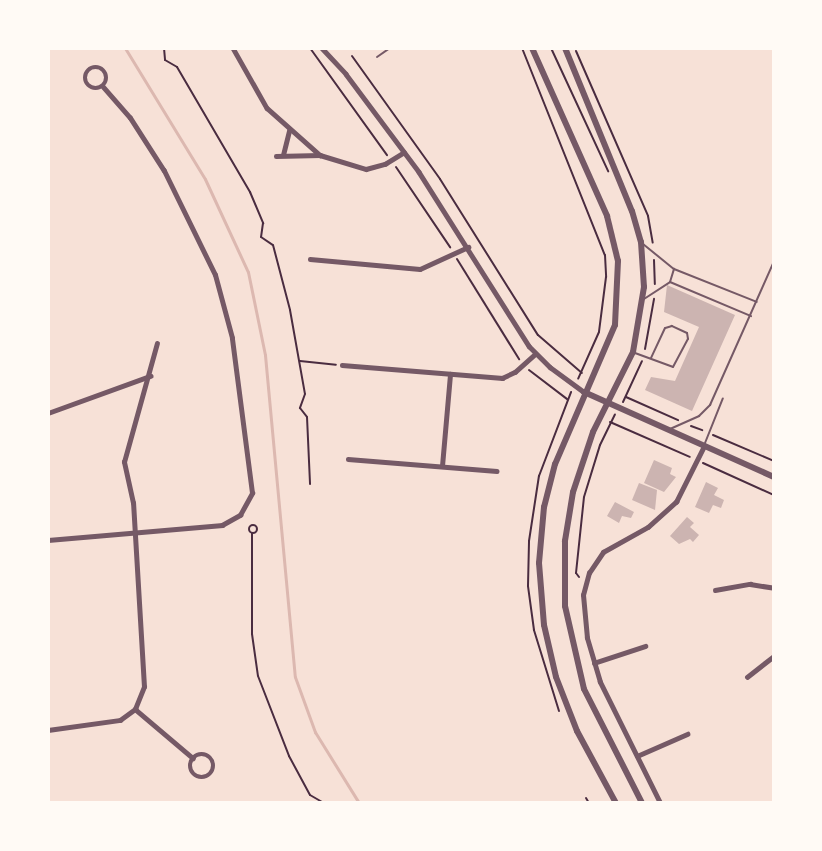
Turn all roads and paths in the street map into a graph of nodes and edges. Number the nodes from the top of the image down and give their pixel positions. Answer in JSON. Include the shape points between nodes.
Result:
{"nodes":[{"id":1,"x":164,"y":48,"type":"edge"},
{"id":2,"x":234,"y":48,"type":"edge"},
{"id":3,"x":310,"y":48,"type":"edge"},
{"id":4,"x":322,"y":48,"type":"edge"},
{"id":5,"x":390,"y":48,"type":"edge"},
{"id":6,"x":522,"y":48,"type":"edge"},
{"id":7,"x":532,"y":48,"type":"edge"},
{"id":8,"x":551,"y":48,"type":"edge"},
{"id":9,"x":565,"y":48,"type":"edge"},
{"id":10,"x":352,"y":56,"type":"dead end"},
{"id":11,"x":377,"y":57,"type":"dead end"},
{"id":12,"x":103,"y":87,"type":"junction"},
{"id":13,"x":289,"y":131,"type":"junction"},
{"id":14,"x":404,"y":152,"type":"junction"},
{"id":15,"x":283,"y":155,"type":"junction"},
{"id":16,"x":320,"y":155,"type":"junction"},
{"id":17,"x":276,"y":156,"type":"dead end"},
{"id":18,"x":391,"y":161,"type":"junction"},
{"id":19,"x":616,"y":167,"type":"junction"},
{"id":20,"x":641,"y":242,"type":"junction"},
{"id":21,"x":468,"y":246,"type":"junction"},
{"id":22,"x":454,"y":254,"type":"junction"},
{"id":23,"x":310,"y":259,"type":"dead end"},
{"id":24,"x":774,"y":261,"type":"edge"},
{"id":25,"x":674,"y":268,"type":"junction"},
{"id":26,"x":670,"y":282,"type":"junction"},
{"id":27,"x":644,"y":299,"type":"junction"},
{"id":28,"x":757,"y":302,"type":"junction"},
{"id":29,"x":751,"y":316,"type":"junction"},
{"id":30,"x":157,"y":343,"type":"dead end"},
{"id":31,"x":633,"y":352,"type":"junction"},
{"id":32,"x":536,"y":354,"type":"junction"},
{"id":33,"x":651,"y":358,"type":"junction"},
{"id":34,"x":300,"y":361,"type":"junction"},
{"id":35,"x":523,"y":364,"type":"junction"},
{"id":36,"x":342,"y":365,"type":"joint"},
{"id":37,"x":582,"y":373,"type":"junction"},
{"id":38,"x":450,"y":374,"type":"junction"},
{"id":39,"x":150,"y":376,"type":"junction"},
{"id":40,"x":574,"y":386,"type":"junction"},
{"id":41,"x":584,"y":392,"type":"junction"},
{"id":42,"x":626,"y":397,"type":"dead end"},
{"id":43,"x":723,"y":398,"type":"dead end"},
{"id":44,"x":567,"y":399,"type":"dead end"},
{"id":45,"x":607,"y":403,"type":"junction"},
{"id":46,"x":48,"y":413,"type":"edge"},
{"id":47,"x":610,"y":422,"type":"dead end"},
{"id":48,"x":685,"y":423,"type":"junction"},
{"id":49,"x":668,"y":430,"type":"junction"},
{"id":50,"x":709,"y":433,"type":"junction"},
{"id":51,"x":704,"y":446,"type":"junction"},
{"id":52,"x":348,"y":459,"type":"dead end"},
{"id":53,"x":774,"y":461,"type":"edge"},
{"id":54,"x":442,"y":466,"type":"junction"},
{"id":55,"x":497,"y":471,"type":"dead end"},
{"id":56,"x":774,"y":477,"type":"edge"},
{"id":57,"x":310,"y":484,"type":"dead end"},
{"id":58,"x":135,"y":532,"type":"junction"},
{"id":59,"x":252,"y":533,"type":"dead end"},
{"id":60,"x":48,"y":540,"type":"edge"},
{"id":61,"x":585,"y":580,"type":"junction"},
{"id":62,"x":774,"y":588,"type":"edge"},
{"id":63,"x":715,"y":590,"type":"dead end"},
{"id":64,"x":645,"y":646,"type":"dead end"},
{"id":65,"x":774,"y":656,"type":"edge"},
{"id":66,"x":594,"y":663,"type":"junction"},
{"id":67,"x":747,"y":677,"type":"dead end"},
{"id":68,"x":135,"y":709,"type":"junction"},
{"id":69,"x":48,"y":730,"type":"edge"},
{"id":70,"x":687,"y":734,"type":"dead end"},
{"id":71,"x":637,"y":756,"type":"junction"},
{"id":72,"x":193,"y":758,"type":"junction"},
{"id":73,"x":586,"y":798,"type":"dead end"},
{"id":74,"x":324,"y":803,"type":"edge"},
{"id":75,"x":589,"y":803,"type":"edge"},
{"id":76,"x":616,"y":803,"type":"edge"},
{"id":77,"x":642,"y":803,"type":"edge"},
{"id":78,"x":660,"y":803,"type":"edge"}],
"edges":[{"from":1,"to":34,"type":"path","via":[[165,60],[177,67],[250,192],[263,223],[261,237],[273,245]]},
{"from":2,"to":13,"type":"street","via":[[262,102]]},
{"from":3,"to":18,"type":"path"},
{"from":4,"to":14,"type":"street"},
{"from":5,"to":11,"type":"lane"},
{"from":6,"to":37,"type":"path","via":[[605,255],[601,323]]},
{"from":7,"to":41,"type":"street","via":[[607,216],[618,261],[615,325]]},
{"from":8,"to":19,"type":"path","via":[[605,172]]},
{"from":9,"to":19,"type":"street"},
{"from":10,"to":37,"type":"path","via":[[440,179],[538,335]]},
{"from":12,"to":12,"type":"street","via":[[107,81],[104,71],[98,67],[88,70],[84,79],[87,86],[97,90]]},
{"from":12,"to":58,"type":"street","via":[[130,118],[164,171],[215,275],[232,338],[252,482],[248,505],[229,522]]},
{"from":13,"to":15,"type":"street"},
{"from":13,"to":16,"type":"street"},
{"from":14,"to":18,"type":"street"},
{"from":14,"to":21,"type":"street"},
{"from":15,"to":16,"type":"street"},
{"from":15,"to":17,"type":"street"},
{"from":16,"to":18,"type":"street","via":[[366,169]]},
{"from":18,"to":22,"type":"path"},
{"from":19,"to":20,"type":"street"},
{"from":20,"to":25,"type":"lane"},
{"from":20,"to":27,"type":"street"},
{"from":21,"to":22,"type":"street"},
{"from":21,"to":32,"type":"street"},
{"from":22,"to":23,"type":"street","via":[[414,270]]},
{"from":22,"to":35,"type":"path"},
{"from":24,"to":28,"type":"lane"},
{"from":25,"to":26,"type":"lane"},
{"from":25,"to":28,"type":"lane"},
{"from":26,"to":27,"type":"lane"},
{"from":26,"to":29,"type":"lane"},
{"from":27,"to":31,"type":"street"},
{"from":28,"to":29,"type":"lane"},
{"from":29,"to":48,"type":"lane","via":[[707,410]]},
{"from":30,"to":39,"type":"street"},
{"from":31,"to":33,"type":"lane"},
{"from":31,"to":45,"type":"street"},
{"from":32,"to":35,"type":"street"},
{"from":32,"to":40,"type":"street"},
{"from":33,"to":33,"type":"lane","via":[[670,367],[676,364],[687,333],[672,326],[665,328]]},
{"from":34,"to":36,"type":"path"},
{"from":34,"to":57,"type":"path","via":[[305,394],[300,408],[307,417]]},
{"from":35,"to":38,"type":"street","via":[[502,378]]},
{"from":35,"to":44,"type":"path"},
{"from":36,"to":38,"type":"street"},
{"from":37,"to":40,"type":"path"},
{"from":38,"to":54,"type":"street"},
{"from":39,"to":46,"type":"street"},
{"from":39,"to":58,"type":"street","via":[[124,462]]},
{"from":40,"to":41,"type":"street"},
{"from":41,"to":45,"type":"street"},
{"from":41,"to":76,"type":"street","via":[[561,444],[544,507],[540,546],[542,602],[547,643],[562,696]]},
{"from":42,"to":48,"type":"path"},
{"from":43,"to":50,"type":"lane"},
{"from":45,"to":49,"type":"street"},
{"from":45,"to":77,"type":"street","via":[[573,492],[565,541],[565,606],[584,689]]},
{"from":47,"to":61,"type":"path","via":[[592,467],[580,519],[576,573]]},
{"from":48,"to":49,"type":"lane"},
{"from":48,"to":50,"type":"path"},
{"from":49,"to":51,"type":"street"},
{"from":50,"to":51,"type":"lane"},
{"from":50,"to":53,"type":"path"},
{"from":51,"to":56,"type":"street"},
{"from":51,"to":61,"type":"street","via":[[690,481],[668,511],[648,527],[608,547]]},
{"from":52,"to":54,"type":"street"},
{"from":54,"to":55,"type":"street"},
{"from":58,"to":60,"type":"street"},
{"from":58,"to":68,"type":"street","via":[[146,679]]},
{"from":59,"to":74,"type":"path","via":[[252,634],[258,676],[289,756],[310,795]]},
{"from":61,"to":66,"type":"street","via":[[584,618]]},
{"from":62,"to":63,"type":"street","via":[[750,585]]},
{"from":64,"to":66,"type":"street"},
{"from":65,"to":67,"type":"street"},
{"from":66,"to":71,"type":"street","via":[[613,714]]},
{"from":68,"to":69,"type":"street","via":[[107,724]]},
{"from":68,"to":72,"type":"street"},
{"from":70,"to":71,"type":"street"},
{"from":71,"to":78,"type":"street"},
{"from":72,"to":72,"type":"street","via":[[190,766],[195,776],[210,775],[214,764],[211,757],[200,754]]},
{"from":73,"to":75,"type":"path"}]}
